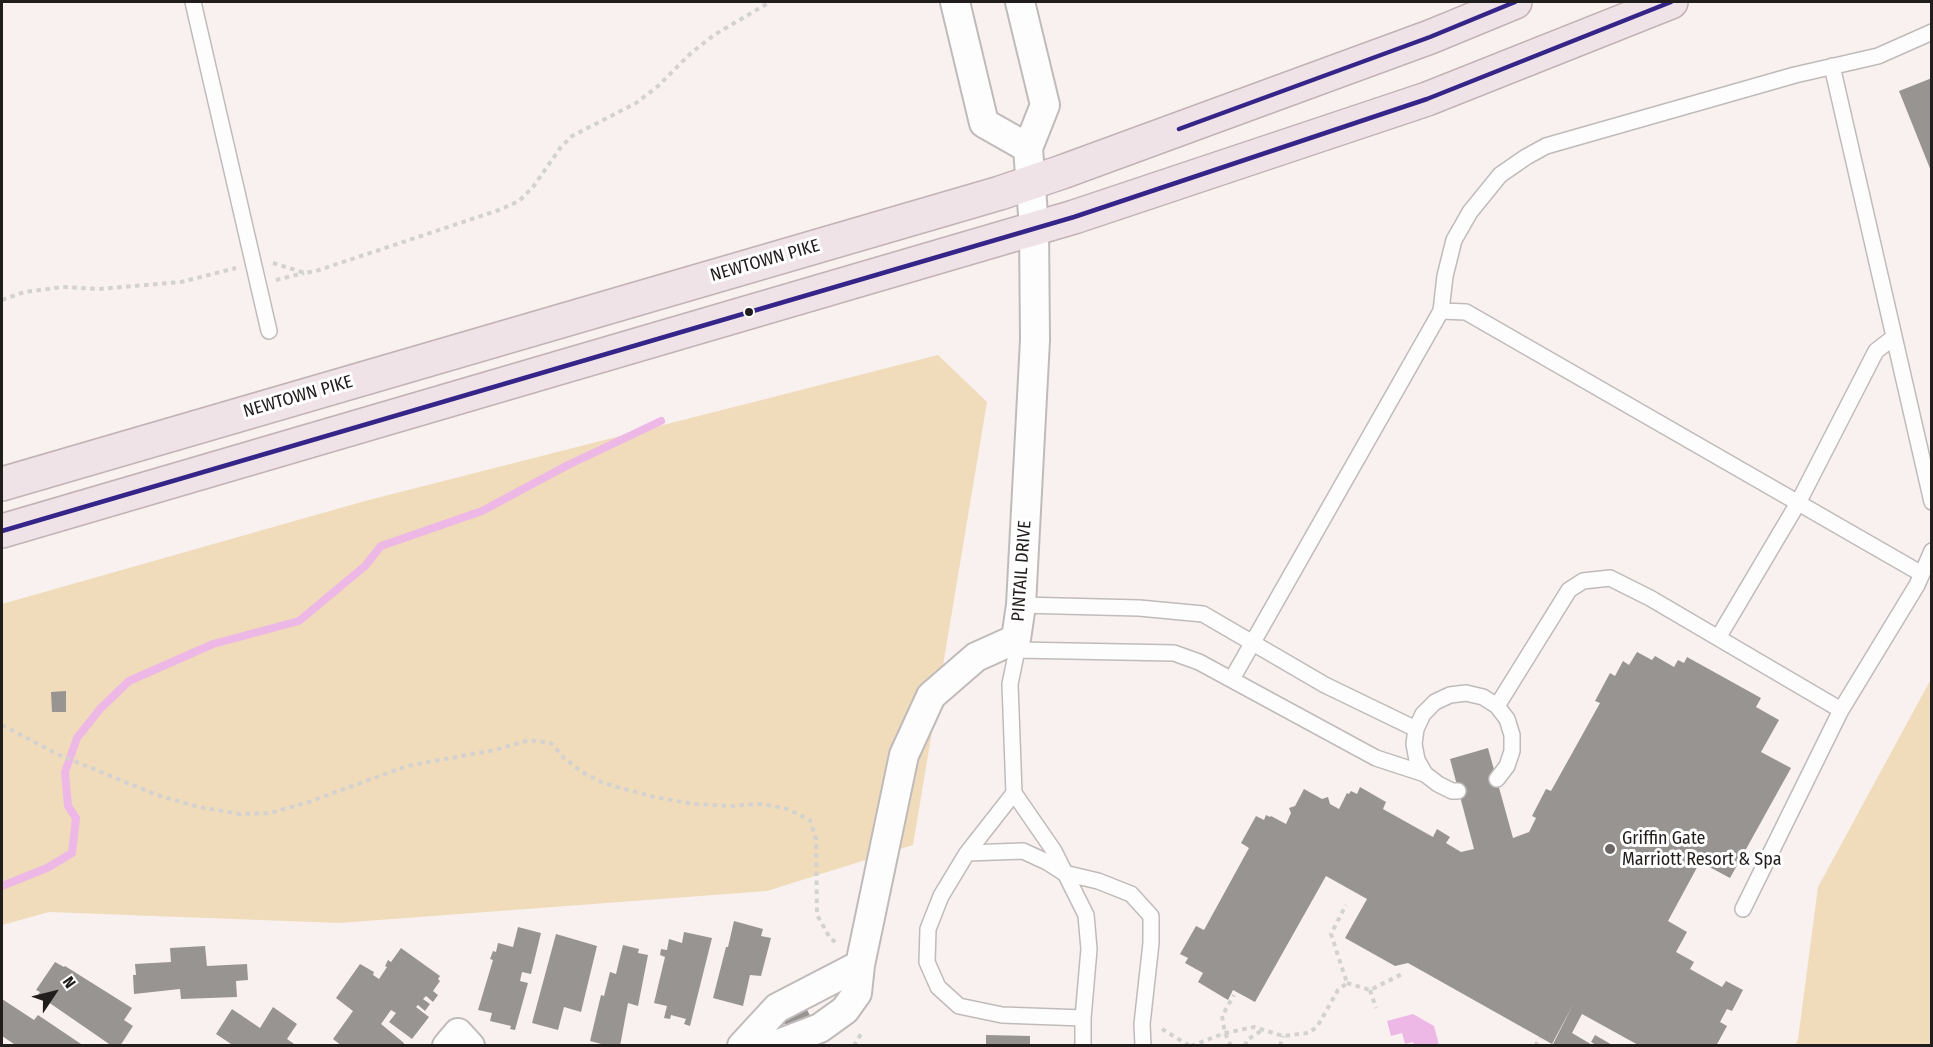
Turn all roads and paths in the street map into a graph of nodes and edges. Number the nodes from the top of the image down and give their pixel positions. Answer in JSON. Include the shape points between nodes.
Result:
{"nodes":[{"id":1,"x":193,"y":2,"type":"edge"},
{"id":2,"x":770,"y":2,"type":"edge"},
{"id":3,"x":955,"y":2,"type":"edge"},
{"id":4,"x":1020,"y":2,"type":"edge"},
{"id":5,"x":1515,"y":2,"type":"edge"},
{"id":6,"x":1671,"y":2,"type":"edge"},
{"id":7,"x":1932,"y":32,"type":"edge"},
{"id":8,"x":1832,"y":66,"type":"junction"},
{"id":9,"x":1028,"y":148,"type":"junction"},
{"id":10,"x":1030,"y":183,"type":"junction"},
{"id":11,"x":1034,"y":228,"type":"junction"},
{"id":12,"x":253,"y":264,"type":"junction"},
{"id":13,"x":304,"y":273,"type":"junction"},
{"id":14,"x":258,"y":285,"type":"junction"},
{"id":15,"x":2,"y":300,"type":"edge"},
{"id":16,"x":1441,"y":311,"type":"junction"},
{"id":17,"x":269,"y":331,"type":"dead end"},
{"id":18,"x":1894,"y":337,"type":"junction"},
{"id":19,"x":2,"y":484,"type":"edge"},
{"id":20,"x":1798,"y":502,"type":"junction"},
{"id":21,"x":1932,"y":502,"type":"edge"},
{"id":22,"x":2,"y":531,"type":"edge"},
{"id":23,"x":1932,"y":551,"type":"edge"},
{"id":24,"x":1922,"y":574,"type":"junction"},
{"id":25,"x":1021,"y":605,"type":"junction"},
{"id":26,"x":1718,"y":638,"type":"junction"},
{"id":27,"x":1253,"y":643,"type":"junction"},
{"id":28,"x":1017,"y":644,"type":"junction"},
{"id":29,"x":1232,"y":679,"type":"junction"},
{"id":30,"x":1497,"y":706,"type":"junction"},
{"id":31,"x":1841,"y":710,"type":"junction"},
{"id":32,"x":2,"y":725,"type":"edge"},
{"id":33,"x":1416,"y":729,"type":"junction"},
{"id":34,"x":1425,"y":774,"type":"junction"},
{"id":35,"x":1497,"y":779,"type":"dead end"},
{"id":36,"x":1458,"y":791,"type":"dead end"},
{"id":37,"x":1014,"y":793,"type":"junction"},
{"id":38,"x":968,"y":853,"type":"junction"},
{"id":39,"x":1064,"y":873,"type":"junction"},
{"id":40,"x":1346,"y":905,"type":"dead end"},
{"id":41,"x":1743,"y":909,"type":"dead end"},
{"id":42,"x":861,"y":964,"type":"junction"},
{"id":43,"x":1402,"y":974,"type":"dead end"},
{"id":44,"x":1347,"y":983,"type":"junction"},
{"id":45,"x":1370,"y":990,"type":"junction"},
{"id":46,"x":1234,"y":995,"type":"dead end"},
{"id":47,"x":1376,"y":1008,"type":"dead end"},
{"id":48,"x":1083,"y":1018,"type":"junction"},
{"id":49,"x":867,"y":1025,"type":"dead end"},
{"id":50,"x":1155,"y":1025,"type":"dead end"},
{"id":51,"x":1265,"y":1029,"type":"junction"},
{"id":52,"x":1225,"y":1033,"type":"junction"},
{"id":53,"x":1283,"y":1036,"type":"junction"},
{"id":54,"x":1540,"y":1038,"type":"dead end"},
{"id":55,"x":447,"y":1046,"type":"edge"},
{"id":56,"x":471,"y":1046,"type":"edge"},
{"id":57,"x":742,"y":1046,"type":"edge"},
{"id":58,"x":773,"y":1046,"type":"edge"},
{"id":59,"x":854,"y":1046,"type":"edge"},
{"id":60,"x":1083,"y":1046,"type":"edge"},
{"id":61,"x":1143,"y":1046,"type":"edge"},
{"id":62,"x":1190,"y":1046,"type":"edge"},
{"id":63,"x":1231,"y":1046,"type":"edge"},
{"id":64,"x":1245,"y":1046,"type":"edge"},
{"id":65,"x":1280,"y":1046,"type":"edge"},
{"id":66,"x":1535,"y":1046,"type":"edge"}],
"edges":[{"from":1,"to":12,"type":"lane"},
{"from":2,"to":13,"type":"path","via":[[714,35],[636,104],[573,136],[519,201]]},
{"from":3,"to":9,"type":"street","via":[[984,123]]},
{"from":4,"to":9,"type":"street","via":[[1045,105]]},
{"from":5,"to":10,"type":"highway","name":"NEWTOWN PIKE","via":[[1430,37]]},
{"from":6,"to":11,"type":"highway","via":[[1427,99]]},
{"from":7,"to":8,"type":"lane","via":[[1878,56]]},
{"from":8,"to":16,"type":"lane","via":[[1557,143],[1526,157],[1500,175],[1470,212],[1454,240]]},
{"from":8,"to":18,"type":"lane"},
{"from":9,"to":10,"type":"street","name":"PINTAIL DRIVE"},
{"from":10,"to":11,"type":"street","name":"PINTAIL DRIVE"},
{"from":10,"to":19,"type":"highway","name":"NEWTOWN PIKE"},
{"from":11,"to":22,"type":"highway"},
{"from":11,"to":25,"type":"street","name":"PINTAIL DRIVE","via":[[1035,340]]},
{"from":12,"to":13,"type":"path","via":[[268,262]]},
{"from":12,"to":14,"type":"lane"},
{"from":12,"to":15,"type":"path","via":[[181,282],[99,289],[63,287],[24,292]]},
{"from":13,"to":14,"type":"path"},
{"from":14,"to":17,"type":"lane"},
{"from":16,"to":20,"type":"lane","via":[[1466,312]]},
{"from":16,"to":27,"type":"lane"},
{"from":18,"to":20,"type":"lane","via":[[1876,351]]},
{"from":18,"to":21,"type":"lane"},
{"from":20,"to":24,"type":"lane"},
{"from":20,"to":26,"type":"lane"},
{"from":23,"to":24,"type":"lane"},
{"from":24,"to":31,"type":"lane"},
{"from":25,"to":27,"type":"lane","via":[[1203,614]]},
{"from":25,"to":28,"type":"street","name":"PINTAIL DRIVE"},
{"from":26,"to":30,"type":"lane","via":[[1610,578],[1583,581],[1569,590]]},
{"from":26,"to":31,"type":"lane"},
{"from":27,"to":29,"type":"lane"},
{"from":27,"to":33,"type":"lane","via":[[1325,685]]},
{"from":28,"to":29,"type":"lane","via":[[1174,653]]},
{"from":28,"to":37,"type":"lane","via":[[1010,684]]},
{"from":28,"to":42,"type":"street","name":"PINTAIL DRIVE","via":[[975,657],[931,696],[904,755]]},
{"from":29,"to":34,"type":"lane","via":[[1376,758]]},
{"from":30,"to":33,"type":"lane","via":[[1466,693],[1450,695],[1435,702]]},
{"from":30,"to":35,"type":"lane","via":[[1507,719],[1512,751]]},
{"from":31,"to":41,"type":"lane"},
{"from":32,"to":42,"type":"path","via":[[118,781],[199,807],[240,814],[270,813],[306,803],[407,766],[530,740],[550,743],[582,772],[614,786],[695,804],[762,804],[810,819],[816,839],[817,915],[830,938]]},
{"from":33,"to":34,"type":"lane","via":[[1417,760]]},
{"from":34,"to":36,"type":"lane"},
{"from":37,"to":38,"type":"lane"},
{"from":37,"to":39,"type":"lane"},
{"from":38,"to":39,"type":"lane","via":[[1023,851]]},
{"from":38,"to":48,"type":"lane","via":[[941,896],[928,930],[927,962],[938,987],[958,1006],[1002,1015]]},
{"from":39,"to":48,"type":"lane","via":[[1086,915],[1089,949]]},
{"from":39,"to":61,"type":"lane","via":[[1131,894],[1150,916]]},
{"from":40,"to":44,"type":"path","via":[[1331,934]]},
{"from":42,"to":57,"type":"street","via":[[777,1008]]},
{"from":42,"to":58,"type":"street","name":"PINTAIL DRIVE","via":[[857,993],[845,1010],[820,1028]]},
{"from":43,"to":45,"type":"path"},
{"from":44,"to":45,"type":"path"},
{"from":44,"to":53,"type":"path","via":[[1338,990],[1317,1027],[1308,1033]]},
{"from":45,"to":47,"type":"path"},
{"from":46,"to":52,"type":"path","via":[[1222,1016]]},
{"from":48,"to":60,"type":"lane"},
{"from":49,"to":59,"type":"path"},
{"from":50,"to":62,"type":"path"},
{"from":51,"to":52,"type":"path","via":[[1254,1027]]},
{"from":51,"to":53,"type":"path"},
{"from":51,"to":64,"type":"path","via":[[1247,1040]]},
{"from":52,"to":62,"type":"path"},
{"from":52,"to":63,"type":"path"},
{"from":53,"to":65,"type":"path"},
{"from":54,"to":66,"type":"path"},
{"from":55,"to":56,"type":"street","via":[[458,1033]]}]}
